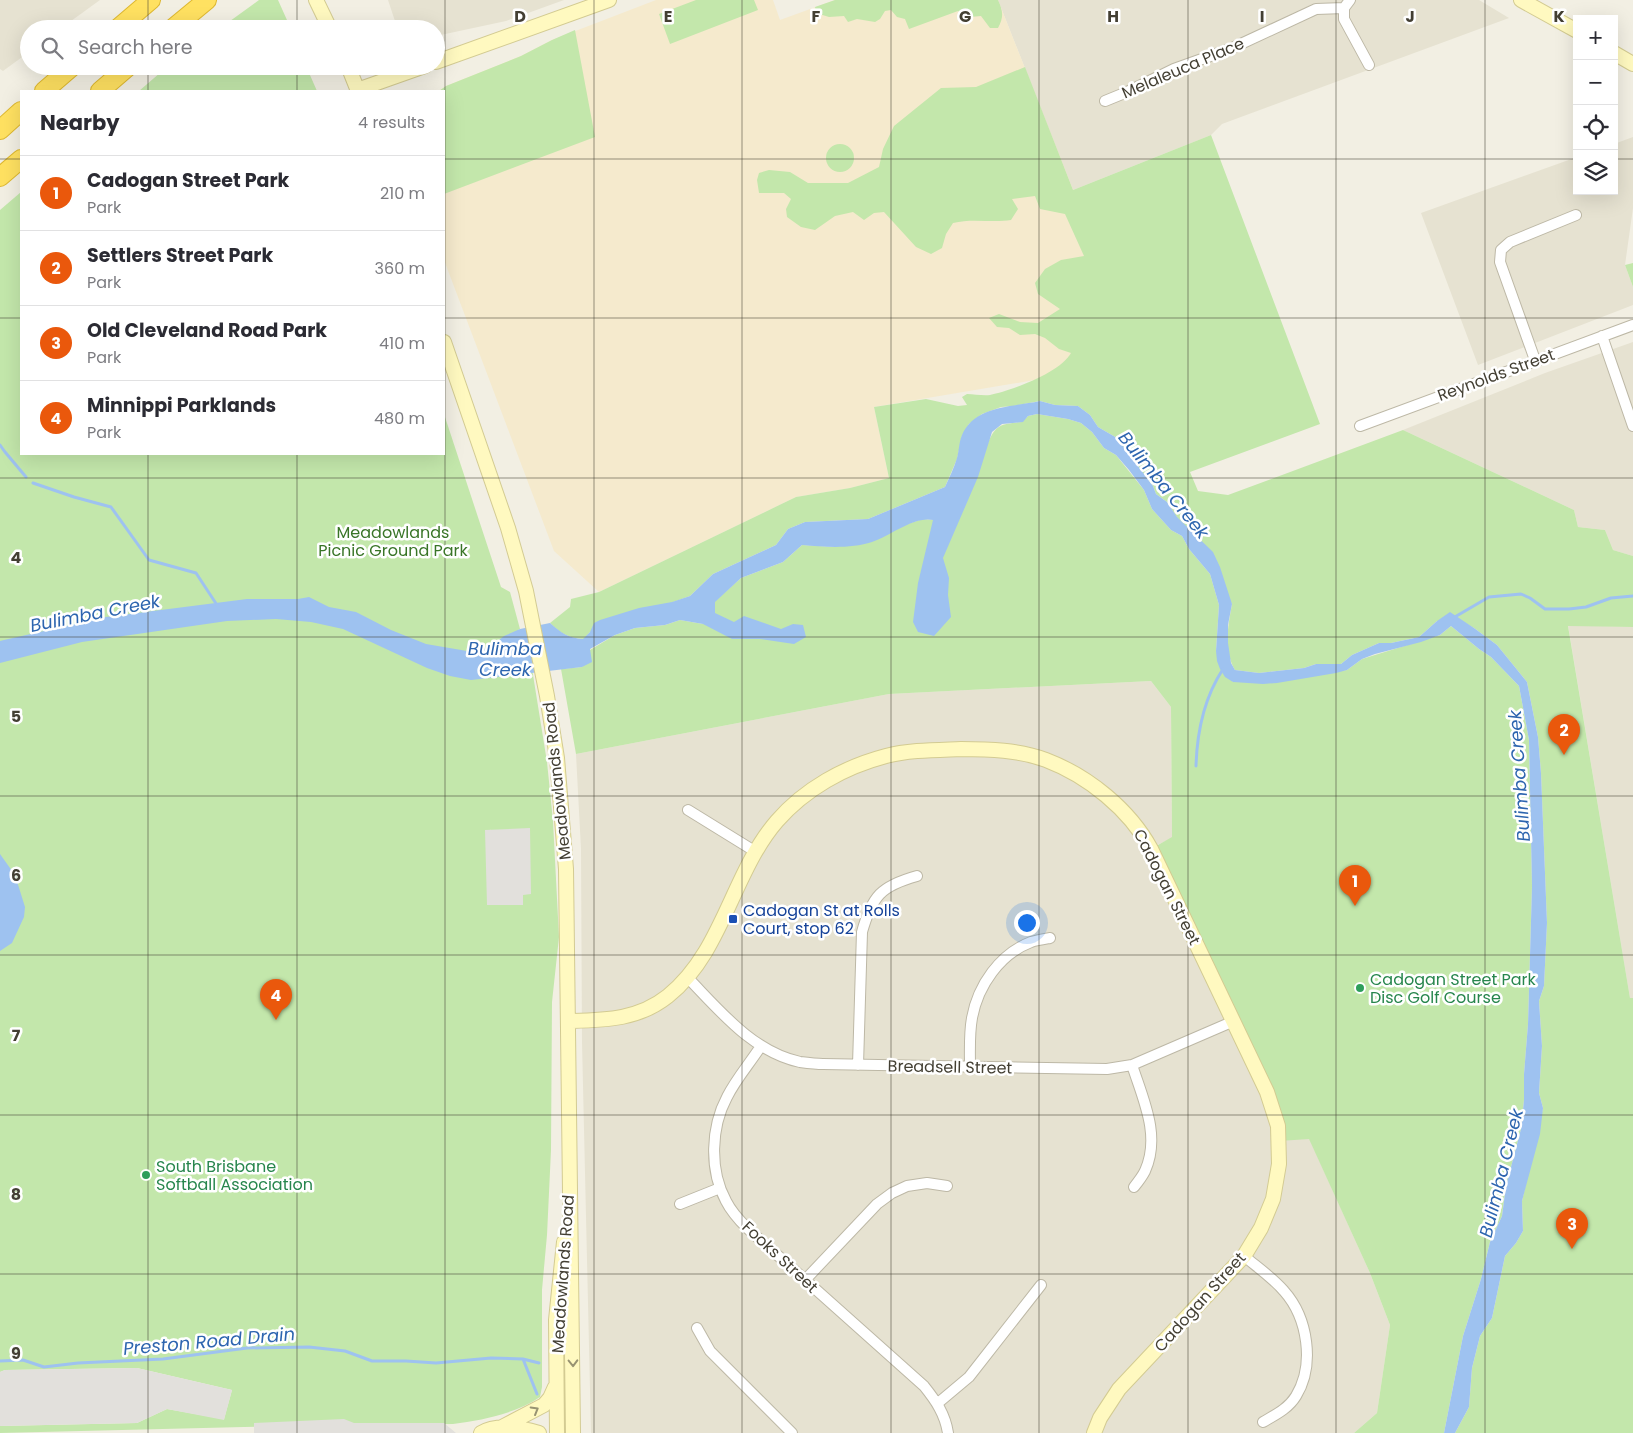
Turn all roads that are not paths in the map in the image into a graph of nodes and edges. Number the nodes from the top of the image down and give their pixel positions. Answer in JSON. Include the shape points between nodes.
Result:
{"nodes":[{"id":1,"x":151,"y":0,"type":"edge"},
{"id":2,"x":207,"y":0,"type":"edge"},
{"id":3,"x":316,"y":0,"type":"edge"},
{"id":4,"x":609,"y":0,"type":"edge"},
{"id":5,"x":1520,"y":0,"type":"edge"},
{"id":6,"x":1347,"y":4,"type":"edge"},
{"id":7,"x":128,"y":20,"type":"edge"},
{"id":8,"x":183,"y":20,"type":"edge"},
{"id":9,"x":326,"y":20,"type":"edge"},
{"id":10,"x":1573,"y":30,"type":"edge"},
{"id":11,"x":1618,"y":55,"type":"edge"},
{"id":12,"x":445,"y":59,"type":"edge"},
{"id":13,"x":1633,"y":64,"type":"edge"},
{"id":14,"x":1369,"y":65,"type":"dead end"},
{"id":15,"x":63,"y":75,"type":"edge"},
{"id":16,"x":119,"y":75,"type":"edge"},
{"id":17,"x":351,"y":75,"type":"edge"},
{"id":18,"x":401,"y":75,"type":"edge"},
{"id":19,"x":45,"y":90,"type":"edge"},
{"id":20,"x":101,"y":90,"type":"edge"},
{"id":21,"x":357,"y":90,"type":"edge"},
{"id":22,"x":360,"y":90,"type":"edge"},
{"id":23,"x":1105,"y":101,"type":"dead end"},
{"id":24,"x":20,"y":112,"type":"edge"},
{"id":25,"x":0,"y":130,"type":"edge"},
{"id":26,"x":20,"y":160,"type":"edge"},
{"id":27,"x":0,"y":177,"type":"edge"},
{"id":28,"x":1576,"y":215,"type":"dead end"},
{"id":29,"x":1633,"y":325,"type":"edge"},
{"id":30,"x":1602,"y":336,"type":"junction"},
{"id":31,"x":445,"y":345,"type":"edge"},
{"id":32,"x":1535,"y":360,"type":"junction"},
{"id":33,"x":1360,"y":426,"type":"dead end"},
{"id":34,"x":1633,"y":426,"type":"edge"},
{"id":35,"x":688,"y":810,"type":"dead end"},
{"id":36,"x":756,"y":852,"type":"junction"},
{"id":37,"x":917,"y":876,"type":"dead end"},
{"id":38,"x":1050,"y":938,"type":"dead end"},
{"id":39,"x":688,"y":978,"type":"junction"},
{"id":40,"x":568,"y":1021,"type":"junction"},
{"id":41,"x":1234,"y":1021,"type":"junction"},
{"id":42,"x":761,"y":1046,"type":"junction"},
{"id":43,"x":858,"y":1065,"type":"junction"},
{"id":44,"x":1132,"y":1065,"type":"junction"},
{"id":45,"x":970,"y":1068,"type":"junction"},
{"id":46,"x":571,"y":1174,"type":"junction"},
{"id":47,"x":947,"y":1186,"type":"dead end"},
{"id":48,"x":1134,"y":1187,"type":"dead end"},
{"id":49,"x":720,"y":1188,"type":"junction"},
{"id":50,"x":680,"y":1204,"type":"dead end"},
{"id":51,"x":1244,"y":1256,"type":"junction"},
{"id":52,"x":805,"y":1280,"type":"junction"},
{"id":53,"x":1041,"y":1285,"type":"dead end"},
{"id":54,"x":697,"y":1328,"type":"dead end"},
{"id":55,"x":556,"y":1382,"type":"junction"},
{"id":56,"x":938,"y":1403,"type":"junction"},
{"id":57,"x":1263,"y":1422,"type":"dead end"},
{"id":58,"x":502,"y":1427,"type":"junction"},
{"id":59,"x":481,"y":1433,"type":"edge"},
{"id":60,"x":539,"y":1433,"type":"edge"},
{"id":61,"x":557,"y":1433,"type":"edge"},
{"id":62,"x":573,"y":1433,"type":"edge"},
{"id":63,"x":792,"y":1433,"type":"edge"},
{"id":64,"x":948,"y":1433,"type":"edge"},
{"id":65,"x":1094,"y":1433,"type":"edge"}],
"edges":[{"from":1,"to":7,"type":"highway"},
{"from":2,"to":8,"type":"highway"},
{"from":3,"to":9,"type":"street"},
{"from":4,"to":12,"type":"street"},
{"from":5,"to":10,"type":"street"},
{"from":6,"to":14,"type":"street","via":[[1344,19]]},
{"from":6,"to":23,"type":"street","name":"Melaleuca Place","via":[[1316,9]]},
{"from":11,"to":13,"type":"street"},
{"from":15,"to":19,"type":"highway"},
{"from":16,"to":20,"type":"highway"},
{"from":17,"to":21,"type":"street"},
{"from":18,"to":22,"type":"street"},
{"from":24,"to":25,"type":"highway"},
{"from":26,"to":27,"type":"highway"},
{"from":28,"to":32,"type":"street","via":[[1510,242],[1501,250],[1500,262]]},
{"from":29,"to":30,"type":"street","name":"Reynolds Street"},
{"from":30,"to":32,"type":"street","name":"Reynolds Street"},
{"from":30,"to":34,"type":"street"},
{"from":31,"to":40,"type":"street","name":"Meadowlands Road","via":[[508,528],[526,591],[547,696],[557,758],[566,869]]},
{"from":32,"to":33,"type":"street","name":"Reynolds Street"},
{"from":35,"to":36,"type":"street"},
{"from":36,"to":39,"type":"street","name":"Cadogan Street","via":[[703,957]]},
{"from":36,"to":41,"type":"street","name":"Cadogan Street","via":[[765,836],[794,804],[821,784],[860,764],[887,756],[936,750],[999,750],[1045,759],[1094,786],[1134,823],[1151,848]]},
{"from":37,"to":43,"type":"street","via":[[888,887],[875,899],[862,932]]},
{"from":38,"to":45,"type":"street","via":[[1032,942],[1010,954],[984,984],[972,1019]]},
{"from":39,"to":40,"type":"street","name":"Cadogan Street","via":[[667,997],[642,1012],[613,1020]]},
{"from":39,"to":42,"type":"street","name":"Breadsell Street","via":[[726,1018]]},
{"from":40,"to":46,"type":"street","name":"Meadowlands Road"},
{"from":41,"to":44,"type":"street","name":"Breadsell Street"},
{"from":41,"to":51,"type":"street","name":"Cadogan Street","via":[[1267,1092],[1278,1126],[1280,1164],[1273,1199]]},
{"from":42,"to":43,"type":"street","name":"Breadsell Street","via":[[800,1062]]},
{"from":42,"to":49,"type":"street","name":"Fooks Street","via":[[727,1097],[720,1114],[714,1150]]},
{"from":43,"to":45,"type":"street","name":"Breadsell Street"},
{"from":44,"to":45,"type":"street","name":"Breadsell Street","via":[[1086,1070]]},
{"from":44,"to":48,"type":"street","via":[[1152,1134],[1145,1171]]},
{"from":46,"to":55,"type":"street","name":"Meadowlands Road","via":[[556,1320]]},
{"from":46,"to":62,"type":"street","name":"Meadowlands Road","one_way":true},
{"from":47,"to":52,"type":"street","via":[[927,1183],[907,1186],[892,1193],[876,1204]]},
{"from":49,"to":50,"type":"street"},
{"from":49,"to":52,"type":"street","name":"Fooks Street","via":[[747,1228]]},
{"from":51,"to":57,"type":"street","via":[[1284,1291],[1295,1306],[1303,1323],[1306,1342],[1304,1380],[1296,1397],[1282,1411]]},
{"from":51,"to":65,"type":"street","name":"Cadogan Street","via":[[1119,1389]]},
{"from":52,"to":56,"type":"street","name":"Fooks Street","via":[[924,1386]]},
{"from":53,"to":56,"type":"street","via":[[969,1377]]},
{"from":54,"to":63,"type":"street","via":[[710,1351]]},
{"from":58,"to":55,"type":"street","one_way":true,"via":[[544,1405]]},
{"from":55,"to":61,"type":"street","name":"Meadowlands Road"},
{"from":56,"to":64,"type":"street","name":"Fooks Street"},
{"from":58,"to":59,"type":"street"},
{"from":58,"to":60,"type":"street"}]}
